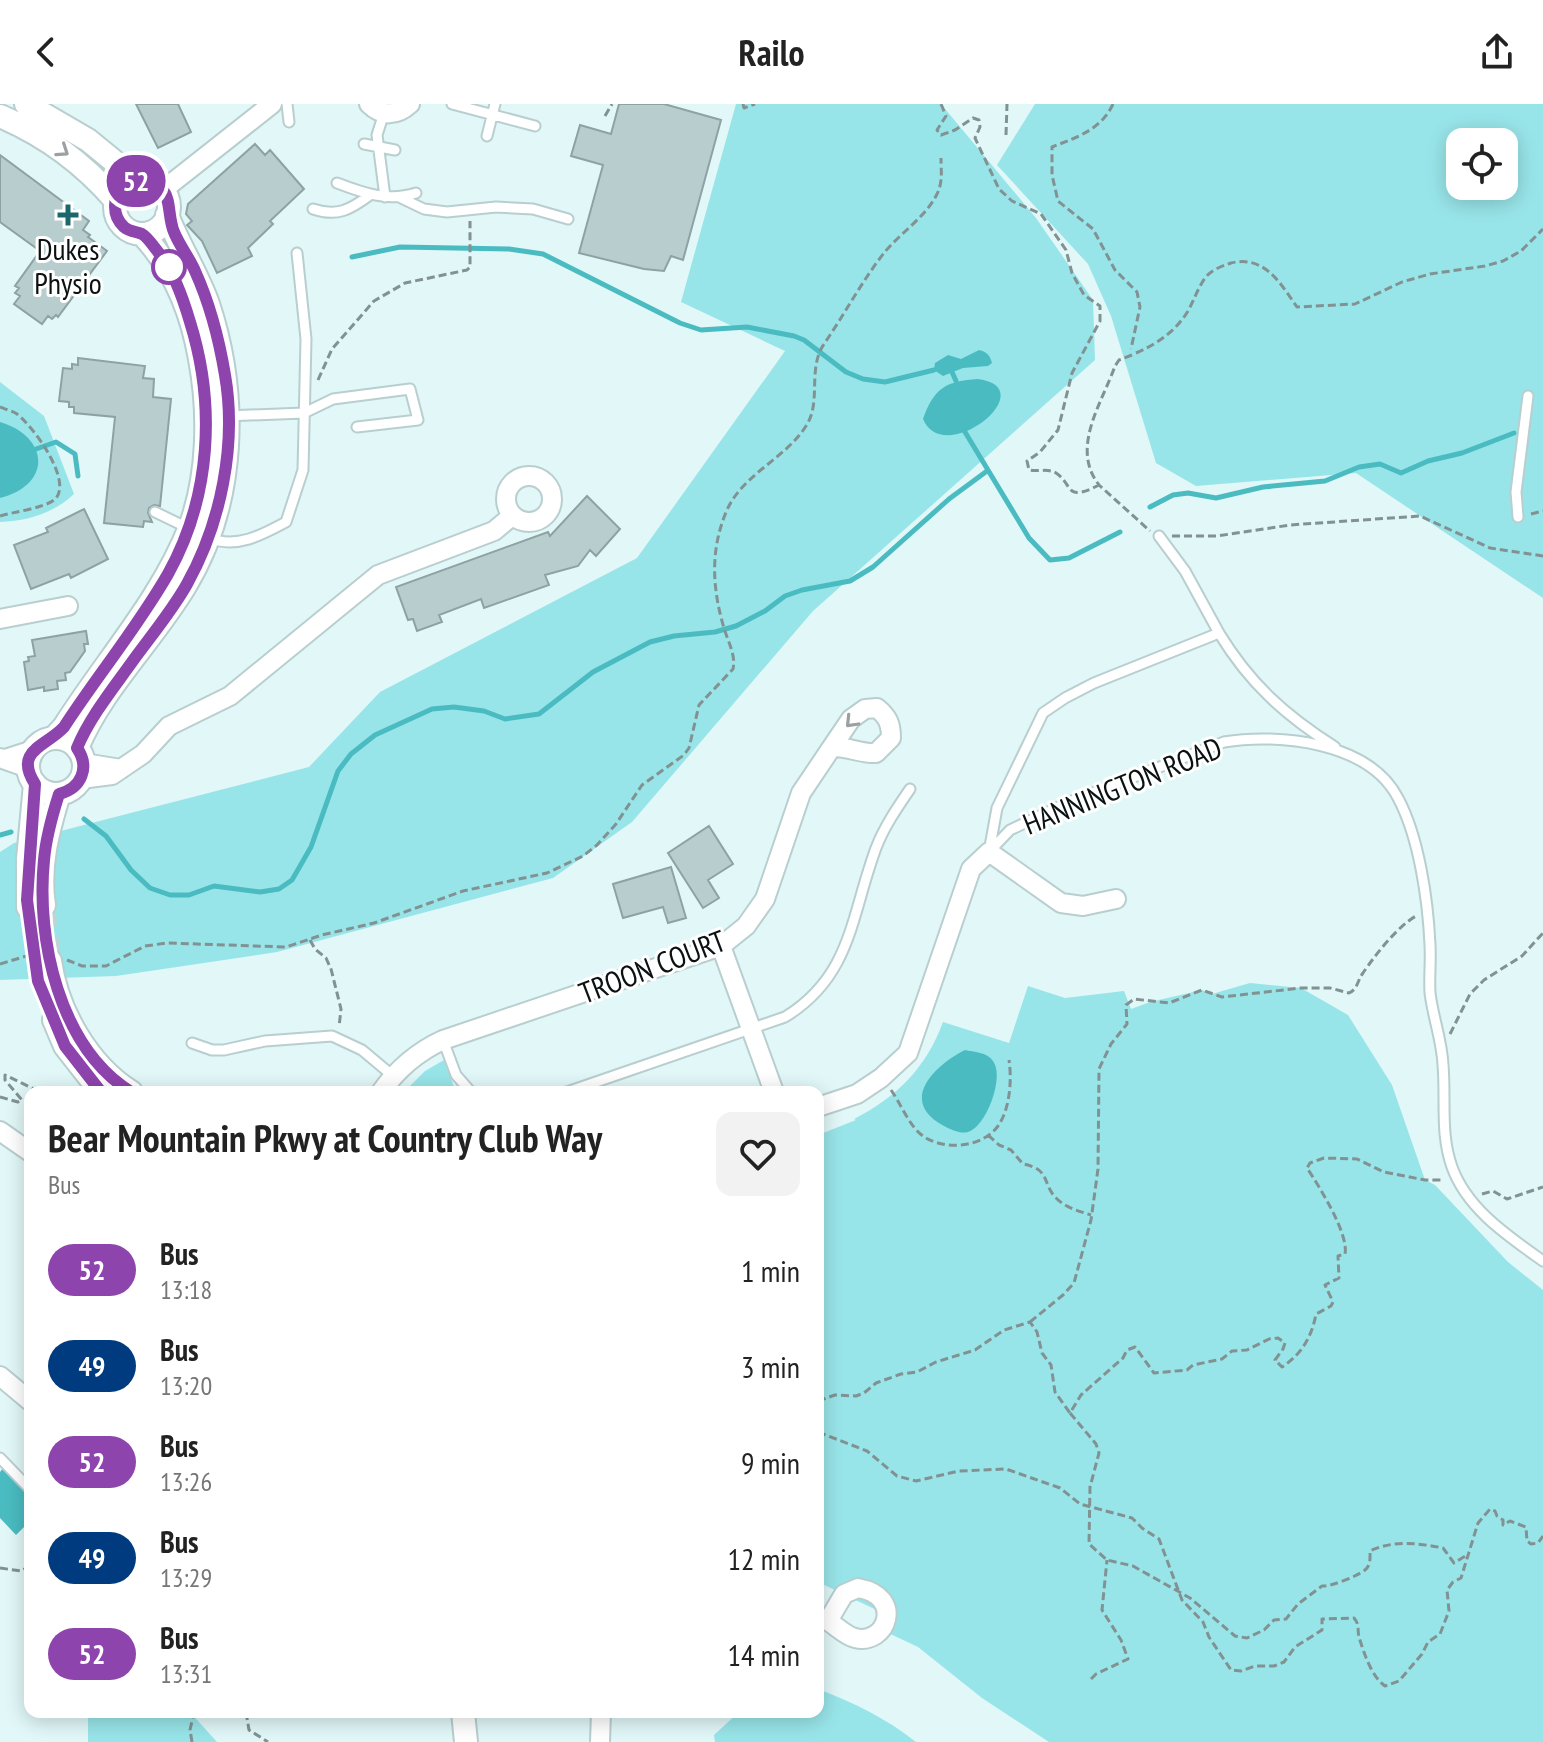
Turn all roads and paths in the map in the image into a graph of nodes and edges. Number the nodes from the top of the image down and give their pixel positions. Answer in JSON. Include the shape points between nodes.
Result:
{"nodes":[{"id":1,"x":26,"y":104,"type":"edge"},
{"id":2,"x":272,"y":104,"type":"edge"},
{"id":3,"x":287,"y":104,"type":"edge"},
{"id":4,"x":410,"y":104,"type":"edge"},
{"id":5,"x":452,"y":104,"type":"edge"},
{"id":6,"x":612,"y":104,"type":"edge"},
{"id":7,"x":743,"y":104,"type":"edge"},
{"id":8,"x":755,"y":104,"type":"edge"},
{"id":9,"x":941,"y":104,"type":"edge"},
{"id":10,"x":1007,"y":104,"type":"edge"},
{"id":11,"x":1113,"y":104,"type":"edge"},
{"id":12,"x":377,"y":109,"type":"edge"},
{"id":13,"x":494,"y":109,"type":"edge"},
{"id":14,"x":0,"y":116,"type":"edge"},
{"id":15,"x":605,"y":116,"type":"dead end"},
{"id":16,"x":289,"y":122,"type":"dead end"},
{"id":17,"x":535,"y":126,"type":"dead end"},
{"id":18,"x":1006,"y":135,"type":"dead end"},
{"id":19,"x":487,"y":136,"type":"dead end"},
{"id":20,"x":364,"y":144,"type":"dead end"},
{"id":21,"x":379,"y":148,"type":"junction"},
{"id":22,"x":395,"y":150,"type":"dead end"},
{"id":23,"x":941,"y":158,"type":"dead end"},
{"id":24,"x":137,"y":180,"type":"junction"},
{"id":25,"x":337,"y":183,"type":"dead end"},
{"id":26,"x":163,"y":190,"type":"junction"},
{"id":27,"x":416,"y":193,"type":"dead end"},
{"id":28,"x":370,"y":195,"type":"junction"},
{"id":29,"x":385,"y":197,"type":"junction"},
{"id":30,"x":401,"y":198,"type":"junction"},
{"id":31,"x":115,"y":200,"type":"junction"},
{"id":32,"x":313,"y":209,"type":"dead end"},
{"id":33,"x":167,"y":215,"type":"junction"},
{"id":34,"x":470,"y":218,"type":"dead end"},
{"id":35,"x":568,"y":219,"type":"dead end"},
{"id":36,"x":1543,"y":229,"type":"edge"},
{"id":37,"x":142,"y":234,"type":"junction"},
{"id":38,"x":297,"y":253,"type":"dead end"},
{"id":39,"x":1133,"y":352,"type":"junction"},
{"id":40,"x":1528,"y":396,"type":"dead end"},
{"id":41,"x":0,"y":407,"type":"edge"},
{"id":42,"x":304,"y":413,"type":"junction"},
{"id":43,"x":217,"y":416,"type":"junction"},
{"id":44,"x":357,"y":427,"type":"dead end"},
{"id":45,"x":1099,"y":485,"type":"junction"},
{"id":46,"x":155,"y":512,"type":"dead end"},
{"id":47,"x":0,"y":516,"type":"edge"},
{"id":48,"x":512,"y":516,"type":"dead end"},
{"id":49,"x":1518,"y":517,"type":"dead end"},
{"id":50,"x":199,"y":533,"type":"junction"},
{"id":51,"x":1159,"y":536,"type":"junction"},
{"id":52,"x":1543,"y":556,"type":"edge"},
{"id":53,"x":68,"y":606,"type":"dead end"},
{"id":54,"x":0,"y":619,"type":"edge"},
{"id":55,"x":1219,"y":633,"type":"junction"},
{"id":56,"x":54,"y":738,"type":"junction"},
{"id":57,"x":832,"y":747,"type":"dead end"},
{"id":58,"x":1346,"y":753,"type":"junction"},
{"id":59,"x":2,"y":759,"type":"edge"},
{"id":60,"x":80,"y":763,"type":"junction"},
{"id":61,"x":32,"y":767,"type":"junction"},
{"id":62,"x":910,"y":789,"type":"dead end"},
{"id":63,"x":59,"y":794,"type":"junction"},
{"id":64,"x":989,"y":852,"type":"junction"},
{"id":65,"x":1116,"y":899,"type":"dead end"},
{"id":66,"x":1427,"y":913,"type":"junction"},
{"id":67,"x":1543,"y":933,"type":"edge"},
{"id":68,"x":310,"y":940,"type":"junction"},
{"id":69,"x":721,"y":946,"type":"junction"},
{"id":70,"x":47,"y":958,"type":"junction"},
{"id":71,"x":0,"y":964,"type":"edge"},
{"id":72,"x":752,"y":1029,"type":"junction"},
{"id":73,"x":337,"y":1037,"type":"junction"},
{"id":74,"x":443,"y":1040,"type":"junction"},
{"id":75,"x":192,"y":1043,"type":"dead end"},
{"id":76,"x":1442,"y":1047,"type":"junction"},
{"id":77,"x":1009,"y":1060,"type":"dead end"},
{"id":78,"x":393,"y":1076,"type":"junction"},
{"id":79,"x":881,"y":1078,"type":"junction"},
{"id":80,"x":28,"y":1086,"type":"edge"},
{"id":81,"x":96,"y":1086,"type":"edge"},
{"id":82,"x":121,"y":1086,"type":"edge"},
{"id":83,"x":386,"y":1086,"type":"edge"},
{"id":84,"x":466,"y":1086,"type":"edge"},
{"id":85,"x":585,"y":1086,"type":"edge"},
{"id":86,"x":772,"y":1086,"type":"edge"},
{"id":87,"x":0,"y":1097,"type":"edge"},
{"id":88,"x":824,"y":1105,"type":"edge"},
{"id":89,"x":0,"y":1131,"type":"edge"},
{"id":90,"x":988,"y":1135,"type":"junction"},
{"id":91,"x":24,"y":1148,"type":"edge"},
{"id":92,"x":1460,"y":1181,"type":"junction"},
{"id":93,"x":1543,"y":1187,"type":"edge"},
{"id":94,"x":1091,"y":1215,"type":"junction"},
{"id":95,"x":1543,"y":1261,"type":"edge"},
{"id":96,"x":1030,"y":1322,"type":"junction"},
{"id":97,"x":0,"y":1376,"type":"edge"},
{"id":98,"x":24,"y":1396,"type":"edge"},
{"id":99,"x":824,"y":1399,"type":"edge"},
{"id":100,"x":1070,"y":1413,"type":"junction"},
{"id":101,"x":824,"y":1434,"type":"edge"},
{"id":102,"x":0,"y":1458,"type":"edge"},
{"id":103,"x":24,"y":1483,"type":"edge"},
{"id":104,"x":1091,"y":1507,"type":"junction"},
{"id":105,"x":1543,"y":1536,"type":"edge"},
{"id":106,"x":1468,"y":1555,"type":"junction"},
{"id":107,"x":1107,"y":1560,"type":"junction"},
{"id":108,"x":0,"y":1568,"type":"edge"},
{"id":109,"x":24,"y":1569,"type":"edge"},
{"id":110,"x":1179,"y":1592,"type":"junction"},
{"id":111,"x":1091,"y":1679,"type":"dead end"},
{"id":112,"x":193,"y":1718,"type":"edge"},
{"id":113,"x":247,"y":1718,"type":"edge"},
{"id":114,"x":449,"y":1718,"type":"edge"},
{"id":115,"x":464,"y":1718,"type":"edge"},
{"id":116,"x":601,"y":1718,"type":"edge"},
{"id":117,"x":192,"y":1742,"type":"edge"},
{"id":118,"x":268,"y":1742,"type":"edge"},
{"id":119,"x":451,"y":1742,"type":"edge"},
{"id":120,"x":466,"y":1742,"type":"edge"},
{"id":121,"x":600,"y":1742,"type":"edge"}],
"edges":[{"from":1,"to":24,"type":"street","via":[[88,140]]},
{"from":2,"to":26,"type":"street"},
{"from":3,"to":16,"type":"lane"},
{"from":4,"to":12,"type":"street","via":[[402,112]]},
{"from":5,"to":13,"type":"lane"},
{"from":6,"to":15,"type":"path"},
{"from":7,"to":8,"type":"path"},
{"from":9,"to":45,"type":"path","via":[[946,116],[938,126],[941,135],[973,118],[979,120],[975,138],[995,184],[1012,201],[1041,214],[1066,250],[1084,295],[1100,306],[1100,321],[1075,366],[1058,430],[1027,461],[1029,470],[1057,474],[1073,492]]},
{"from":10,"to":18,"type":"path"},
{"from":11,"to":39,"type":"path","via":[[1090,132],[1052,147],[1052,175],[1058,201],[1093,229],[1115,270],[1137,292]]},
{"from":12,"to":21,"type":"lane"},
{"from":13,"to":17,"type":"lane"},
{"from":13,"to":19,"type":"lane"},
{"from":14,"to":31,"type":"street","one_way":true,"via":[[72,157]]},
{"from":20,"to":21,"type":"lane"},
{"from":21,"to":22,"type":"lane"},
{"from":21,"to":29,"type":"lane"},
{"from":23,"to":68,"type":"path","via":[[941,182],[932,202],[884,253],[821,349],[807,426],[733,499],[716,540],[713,573],[733,669],[699,705],[689,748],[642,785],[607,835],[583,856],[547,873],[463,891]]},
{"from":24,"to":26,"type":"street"},
{"from":24,"to":31,"type":"street"},
{"from":25,"to":28,"type":"lane"},
{"from":26,"to":33,"type":"street"},
{"from":27,"to":30,"type":"lane"},
{"from":28,"to":29,"type":"lane"},
{"from":28,"to":32,"type":"lane","via":[[335,214]]},
{"from":29,"to":30,"type":"lane"},
{"from":30,"to":35,"type":"lane","via":[[447,212],[533,209]]},
{"from":31,"to":37,"type":"street","via":[[120,224]]},
{"from":33,"to":37,"type":"street","via":[[153,232]]},
{"from":33,"to":43,"type":"street","via":[[194,268],[218,339],[226,379]]},
{"from":34,"to":42,"type":"path","via":[[470,267],[405,283],[374,301],[332,349]]},
{"from":36,"to":39,"type":"path","via":[[1503,261],[1416,278],[1355,304],[1297,307],[1262,265],[1243,261],[1222,266],[1206,276],[1174,329]]},
{"from":37,"to":43,"type":"street","via":[[170,268],[184,301]]},
{"from":38,"to":42,"type":"lane","via":[[306,339]]},
{"from":39,"to":45,"type":"path","via":[[1115,366],[1089,433],[1087,460]]},
{"from":40,"to":49,"type":"lane","via":[[1516,492]]},
{"from":41,"to":47,"type":"path","via":[[40,437],[61,487],[54,500]]},
{"from":42,"to":43,"type":"lane"},
{"from":42,"to":44,"type":"lane","via":[[333,399],[410,389],[418,420]]},
{"from":42,"to":50,"type":"lane","via":[[303,470],[286,522],[252,541],[217,541]]},
{"from":43,"to":50,"type":"street","via":[[227,455],[217,511]]},
{"from":45,"to":51,"type":"path"},
{"from":46,"to":50,"type":"lane"},
{"from":48,"to":60,"type":"street","via":[[494,531],[378,575],[230,696],[169,726],[143,754],[112,775]]},
{"from":50,"to":56,"type":"street"},
{"from":50,"to":60,"type":"street","via":[[186,585],[95,714]]},
{"from":51,"to":52,"type":"path","via":[[1217,536],[1420,516],[1490,548]]},
{"from":51,"to":55,"type":"lane"},
{"from":53,"to":54,"type":"street"},
{"from":55,"to":58,"type":"lane","via":[[1271,700]]},
{"from":55,"to":64,"type":"lane","via":[[1094,683],[1043,713],[997,808]]},
{"from":56,"to":60,"type":"street","via":[[62,739]]},
{"from":56,"to":61,"type":"street","via":[[39,744]]},
{"from":57,"to":69,"type":"street","name":"TROON COURT","via":[[801,793],[765,899],[746,926]]},
{"from":58,"to":64,"type":"lane","name":"HANNINGTON ROAD","via":[[1286,740],[1251,737],[1224,742],[1067,803],[1010,830]]},
{"from":58,"to":66,"type":"lane","name":"HANNINGTON ROAD","via":[[1379,774],[1398,796]]},
{"from":59,"to":61,"type":"street"},
{"from":60,"to":63,"type":"street","via":[[68,792]]},
{"from":61,"to":63,"type":"street","via":[[50,794]]},
{"from":61,"to":63,"type":"street","via":[[28,859],[36,906]]},
{"from":62,"to":72,"type":"lane","via":[[877,847],[846,943],[824,986],[785,1017]]},
{"from":64,"to":65,"type":"street","via":[[1061,903],[1083,906]]},
{"from":64,"to":79,"type":"street","name":"HANNINGTON ROAD","via":[[971,869],[908,1053]]},
{"from":66,"to":76,"type":"lane","name":"HANNINGTON ROAD","via":[[1430,991]]},
{"from":66,"to":94,"type":"path","via":[[1398,928],[1349,993],[1301,988],[1222,997],[1202,990],[1169,1003],[1129,1001],[1127,1024],[1099,1069],[1098,1169]]},
{"from":67,"to":76,"type":"path","via":[[1522,956],[1470,994]]},
{"from":68,"to":70,"type":"path","via":[[286,947],[214,942],[145,946],[95,968]]},
{"from":68,"to":73,"type":"path","via":[[331,969],[341,1009]]},
{"from":69,"to":72,"type":"street"},
{"from":69,"to":74,"type":"street","name":"TROON COURT"},
{"from":70,"to":71,"type":"path"},
{"from":70,"to":81,"type":"street","via":[[38,981],[65,1046]]},
{"from":70,"to":82,"type":"street","via":[[78,1038]]},
{"from":72,"to":85,"type":"lane"},
{"from":72,"to":86,"type":"street"},
{"from":73,"to":75,"type":"lane","via":[[265,1041],[224,1050]]},
{"from":73,"to":78,"type":"lane"},
{"from":74,"to":78,"type":"street","name":"TROON COURT","via":[[426,1047]]},
{"from":74,"to":84,"type":"lane"},
{"from":76,"to":92,"type":"lane","name":"HANNINGTON ROAD","via":[[1445,1143]]},
{"from":77,"to":90,"type":"path","via":[[1005,1110]]},
{"from":78,"to":83,"type":"street","name":"TROON COURT"},
{"from":79,"to":88,"type":"street","name":"HANNINGTON ROAD","via":[[857,1094]]},
{"from":79,"to":90,"type":"path","via":[[924,1137],[955,1146]]},
{"from":80,"to":87,"type":"path","via":[[5,1075],[22,1100]]},
{"from":89,"to":91,"type":"street"},
{"from":90,"to":94,"type":"path","via":[[1023,1164],[1036,1166],[1054,1197]]},
{"from":92,"to":93,"type":"path","via":[[1473,1192],[1497,1191],[1507,1199]]},
{"from":92,"to":95,"type":"lane","name":"HANNINGTON ROAD","via":[[1482,1213]]},
{"from":92,"to":100,"type":"path","via":[[1384,1172],[1357,1159],[1310,1163],[1307,1168],[1340,1223],[1347,1247],[1338,1256],[1339,1278],[1325,1285],[1333,1302],[1316,1314],[1312,1334],[1292,1361],[1282,1367],[1275,1360],[1285,1343],[1278,1338],[1187,1370],[1154,1373],[1135,1347],[1081,1395]]},
{"from":94,"to":96,"type":"path","via":[[1074,1283]]},
{"from":96,"to":99,"type":"path","via":[[1004,1330],[975,1350],[876,1383],[856,1396]]},
{"from":96,"to":100,"type":"path","via":[[1051,1365],[1055,1392]]},
{"from":97,"to":98,"type":"street"},
{"from":100,"to":104,"type":"path","via":[[1099,1453]]},
{"from":101,"to":104,"type":"path","via":[[867,1451],[897,1476],[916,1481],[959,1471],[1006,1469],[1060,1488]]},
{"from":102,"to":103,"type":"lane"},
{"from":104,"to":107,"type":"path","via":[[1089,1544]]},
{"from":104,"to":110,"type":"path","via":[[1132,1518],[1159,1539]]},
{"from":105,"to":106,"type":"path","via":[[1531,1544],[1526,1527],[1510,1521],[1503,1525],[1490,1509],[1478,1523]]},
{"from":106,"to":110,"type":"path","via":[[1454,1563],[1443,1548],[1384,1544],[1370,1551],[1365,1570],[1322,1586],[1286,1619],[1274,1620],[1247,1638],[1235,1636]]},
{"from":106,"to":110,"type":"path","via":[[1461,1578],[1447,1590],[1449,1611],[1440,1634],[1399,1681],[1385,1686],[1364,1654],[1354,1618],[1322,1619],[1322,1630],[1295,1647],[1284,1662],[1231,1670]]},
{"from":107,"to":110,"type":"path","via":[[1133,1566]]},
{"from":107,"to":111,"type":"path","via":[[1102,1610],[1128,1659]]},
{"from":108,"to":109,"type":"path"},
{"from":112,"to":117,"type":"path"},
{"from":113,"to":118,"type":"path","via":[[249,1730]]},
{"from":114,"to":119,"type":"street"},
{"from":115,"to":120,"type":"street"},
{"from":116,"to":121,"type":"street"}]}
